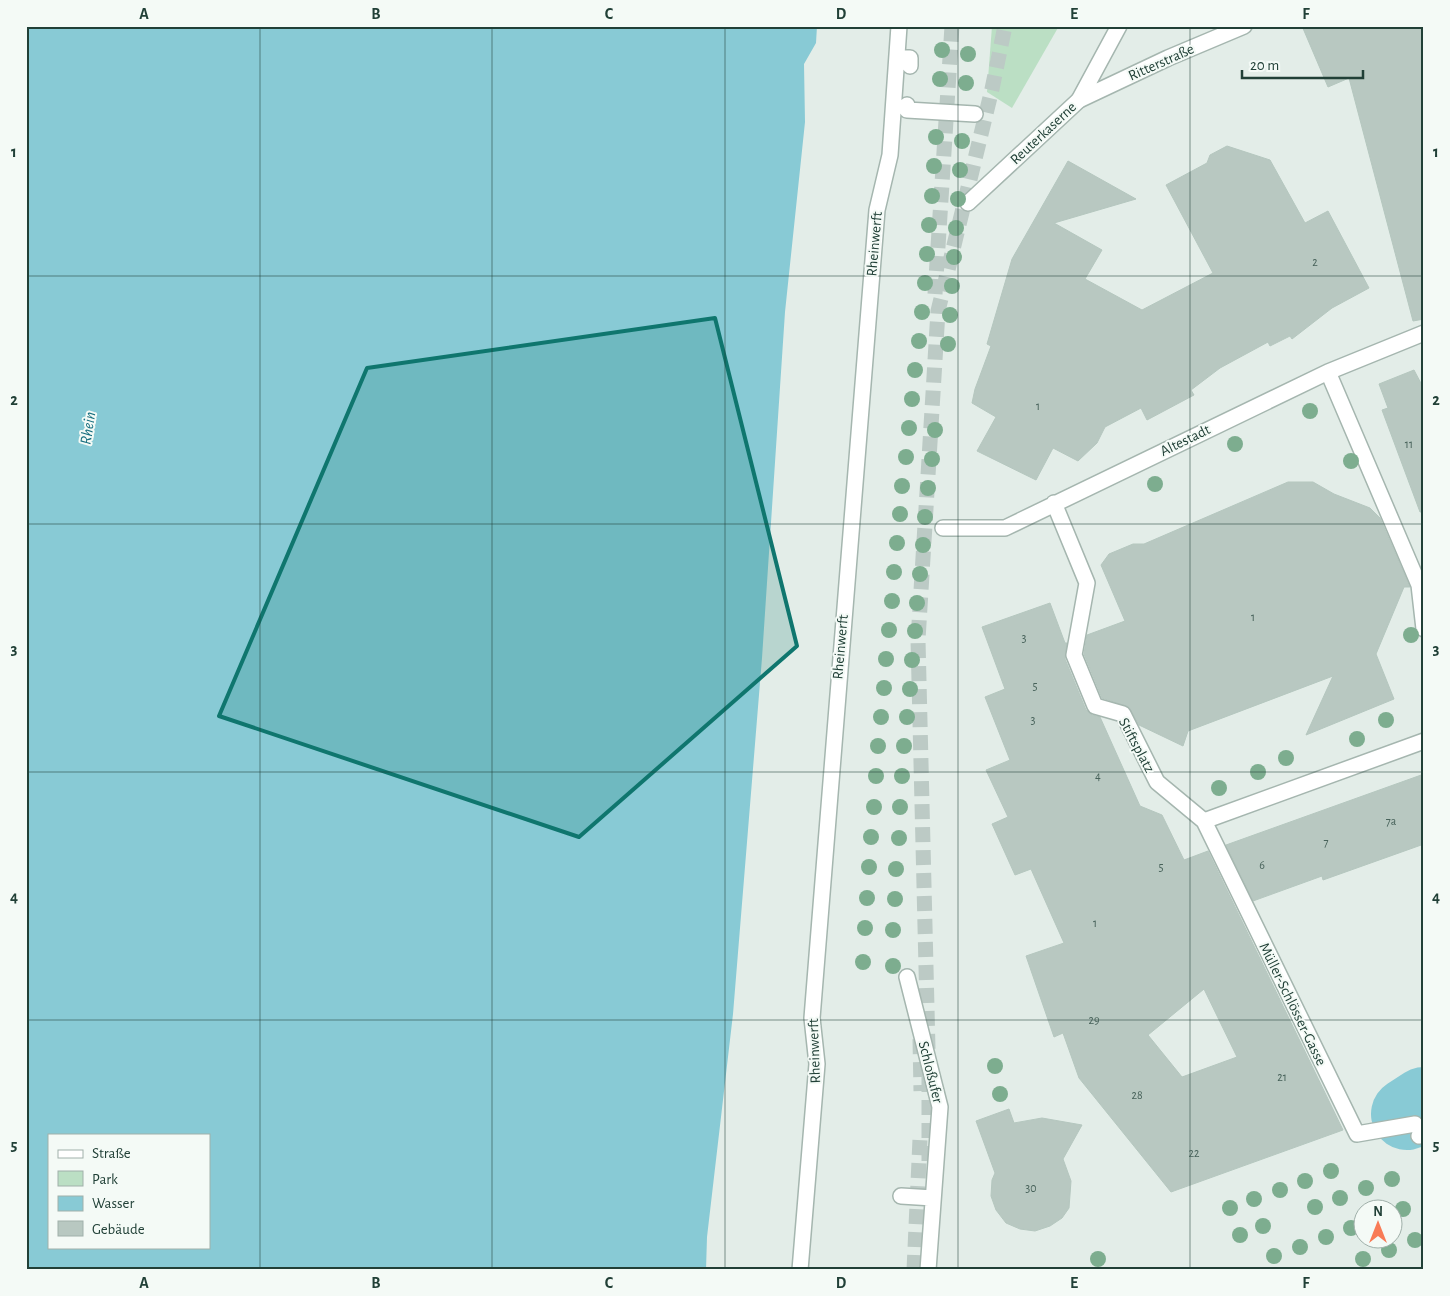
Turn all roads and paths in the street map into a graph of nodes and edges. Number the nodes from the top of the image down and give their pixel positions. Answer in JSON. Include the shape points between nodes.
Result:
{"nodes":[{"id":1,"x":899,"y":26,"type":"edge"},
{"id":2,"x":1119,"y":26,"type":"edge"},
{"id":3,"x":1244,"y":26,"type":"edge"},
{"id":4,"x":1079,"y":100,"type":"junction"},
{"id":5,"x":907,"y":106,"type":"dead end"},
{"id":6,"x":975,"y":114,"type":"dead end"},
{"id":7,"x":968,"y":203,"type":"dead end"},
{"id":8,"x":1424,"y":333,"type":"edge"},
{"id":9,"x":1328,"y":372,"type":"junction"},
{"id":10,"x":1054,"y":503,"type":"junction"},
{"id":11,"x":943,"y":528,"type":"dead end"},
{"id":12,"x":1424,"y":629,"type":"edge"},
{"id":13,"x":1424,"y":741,"type":"edge"},
{"id":14,"x":1204,"y":822,"type":"junction"},
{"id":15,"x":907,"y":976,"type":"dead end"},
{"id":16,"x":1419,"y":1131,"type":"edge"},
{"id":17,"x":901,"y":1196,"type":"dead end"},
{"id":18,"x":933,"y":1198,"type":"junction"},
{"id":19,"x":800,"y":1270,"type":"edge"},
{"id":20,"x":928,"y":1270,"type":"edge"}],
"edges":[{"from":1,"to":19,"type":"street","name":"Rheinwerft","via":[[903,62],[890,155],[876,210],[839,659],[812,1018],[817,1064]]},
{"from":2,"to":4,"type":"street","name":"Reuterkaserne"},
{"from":3,"to":4,"type":"street","name":"Ritterstraße"},
{"from":4,"to":7,"type":"street","name":"Reuterkaserne"},
{"from":5,"to":6,"type":"street","via":[[907,110]]},
{"from":8,"to":9,"type":"street","name":"Altestadt"},
{"from":9,"to":10,"type":"street","name":"Altestadt"},
{"from":9,"to":12,"type":"street","via":[[1419,585]]},
{"from":10,"to":11,"type":"street","name":"Altestadt","via":[[1005,528]]},
{"from":10,"to":14,"type":"street","name":"Stiftsplatz","via":[[1087,583],[1074,655],[1094,706],[1123,714],[1157,782]]},
{"from":13,"to":14,"type":"street"},
{"from":14,"to":16,"type":"street","name":"Müller-Schlösser-Gasse","via":[[1357,1134]]},
{"from":15,"to":18,"type":"street","name":"Schloßufer","via":[[940,1107]]},
{"from":17,"to":18,"type":"street"},
{"from":18,"to":20,"type":"street","name":"Schloßufer"}]}
